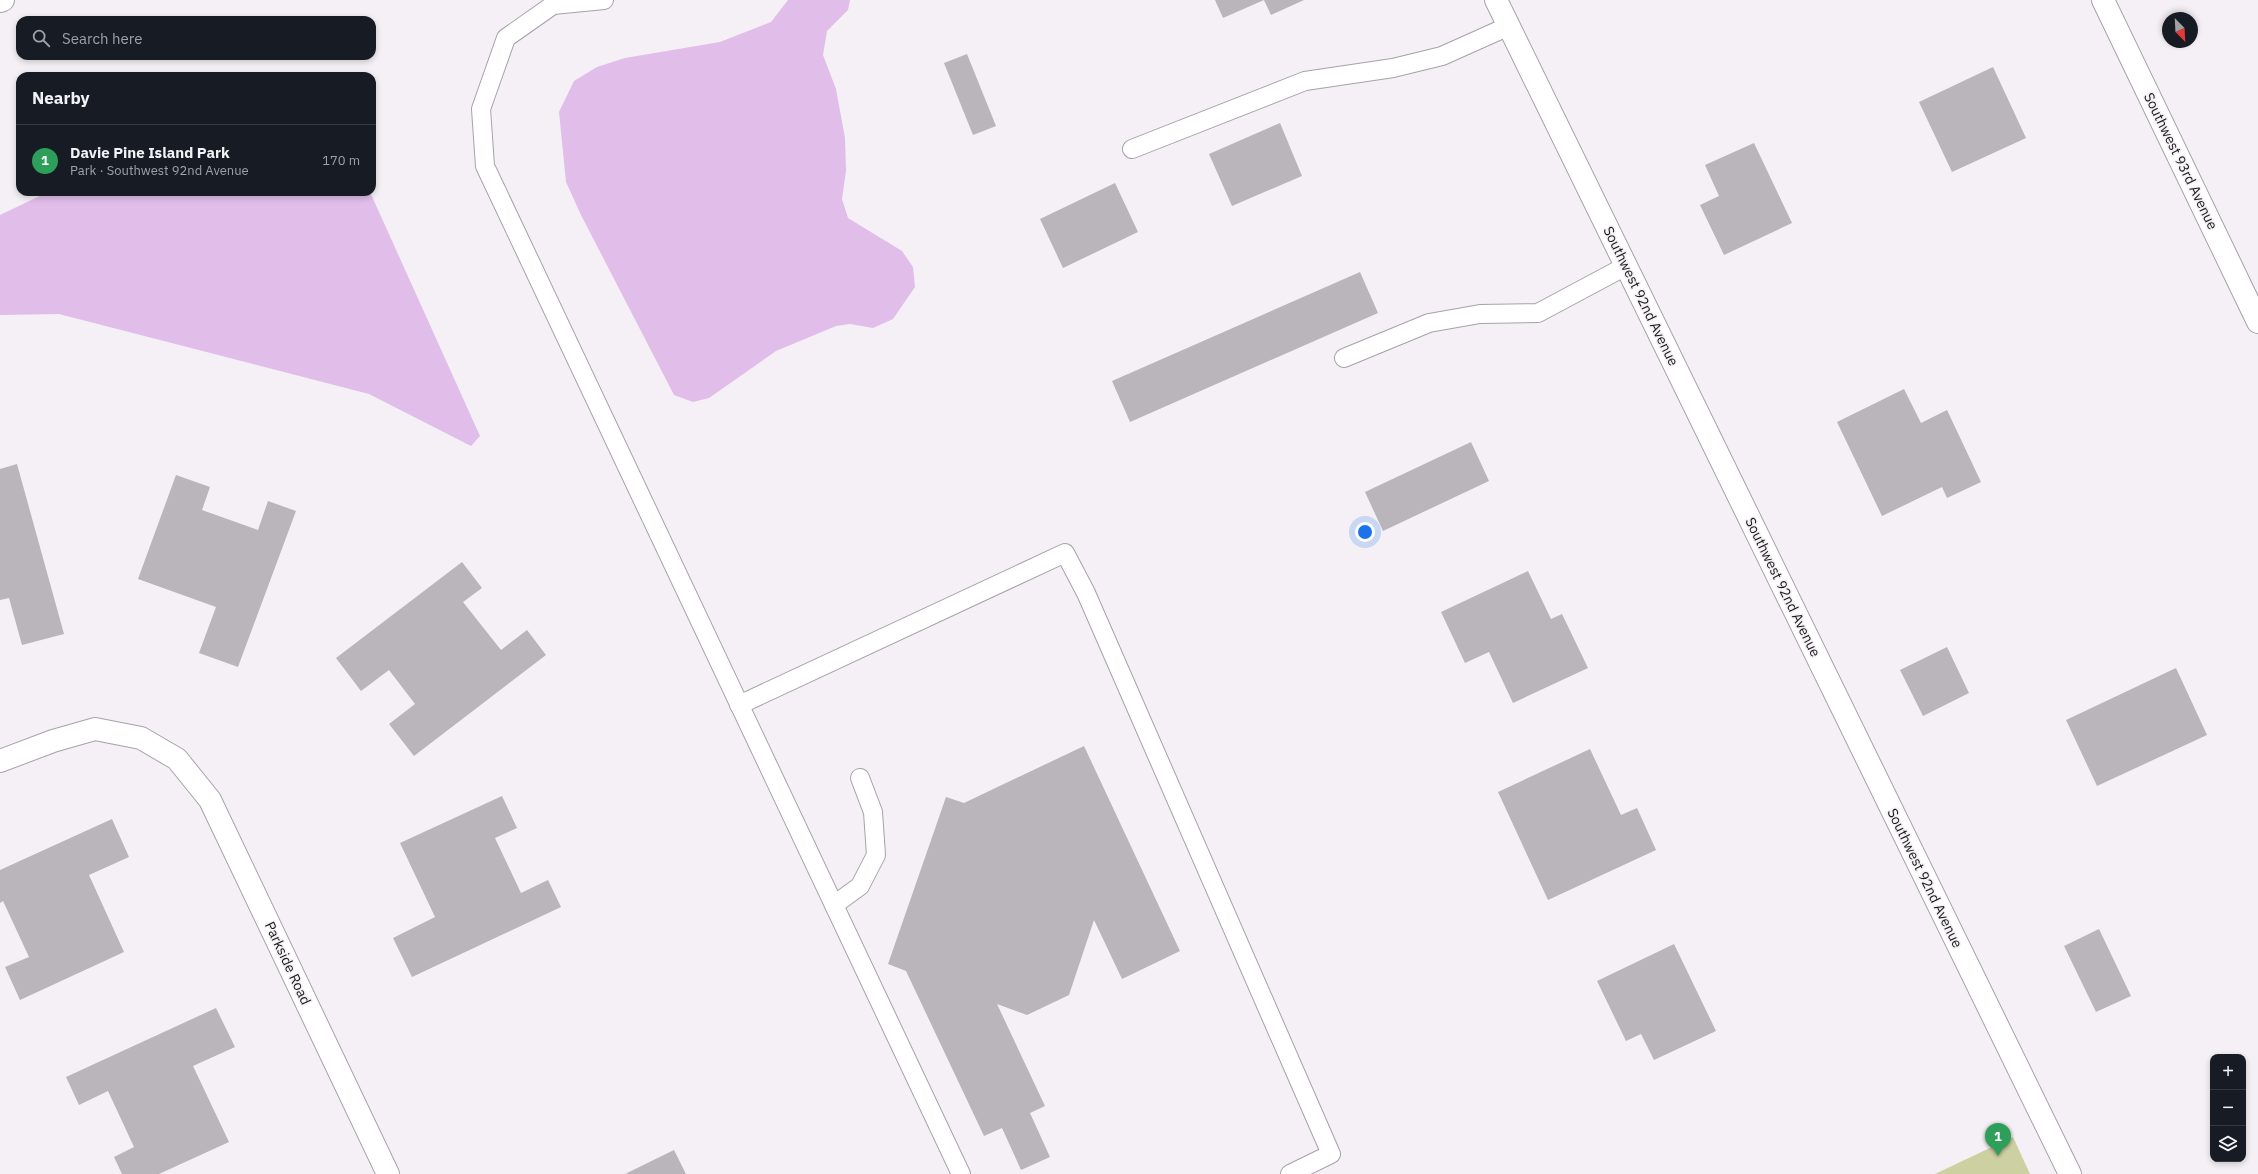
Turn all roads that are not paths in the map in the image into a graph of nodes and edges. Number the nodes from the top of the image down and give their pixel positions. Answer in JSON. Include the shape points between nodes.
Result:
{"nodes":[{"id":1,"x":3,"y":0,"type":"edge"},
{"id":2,"x":604,"y":0,"type":"edge"},
{"id":3,"x":1496,"y":0,"type":"edge"},
{"id":4,"x":2104,"y":0,"type":"edge"},
{"id":5,"x":0,"y":2,"type":"edge"},
{"id":6,"x":1509,"y":26,"type":"junction"},
{"id":7,"x":1132,"y":149,"type":"dead end"},
{"id":8,"x":1626,"y":266,"type":"junction"},
{"id":9,"x":2258,"y":322,"type":"edge"},
{"id":10,"x":1344,"y":358,"type":"dead end"},
{"id":11,"x":739,"y":705,"type":"junction"},
{"id":12,"x":0,"y":761,"type":"edge"},
{"id":13,"x":860,"y":778,"type":"dead end"},
{"id":14,"x":834,"y":905,"type":"junction"},
{"id":15,"x":388,"y":1174,"type":"edge"},
{"id":16,"x":961,"y":1174,"type":"edge"},
{"id":17,"x":1290,"y":1174,"type":"edge"},
{"id":18,"x":2070,"y":1174,"type":"edge"}],
"edges":[{"from":1,"to":5,"type":"street"},
{"from":2,"to":11,"type":"lane","via":[[553,6],[506,38],[481,109],[485,166]]},
{"from":3,"to":6,"type":"street","name":"Southwest 92nd Avenue"},
{"from":4,"to":9,"type":"street","name":"Southwest 93rd Avenue"},
{"from":6,"to":7,"type":"lane","via":[[1442,56],[1393,68],[1306,81]]},
{"from":6,"to":8,"type":"street","name":"Southwest 92nd Avenue"},
{"from":8,"to":10,"type":"lane","via":[[1538,313],[1480,314],[1429,323]]},
{"from":8,"to":18,"type":"street","name":"Southwest 92nd Avenue"},
{"from":11,"to":14,"type":"lane"},
{"from":11,"to":17,"type":"lane","via":[[1065,553],[1086,593],[1331,1154]]},
{"from":12,"to":15,"type":"street","name":"Parkside Road","via":[[53,741],[95,729],[141,738],[176,759],[210,800]]},
{"from":13,"to":14,"type":"lane","via":[[873,812],[876,856],[860,886]]},
{"from":14,"to":16,"type":"lane"}]}
